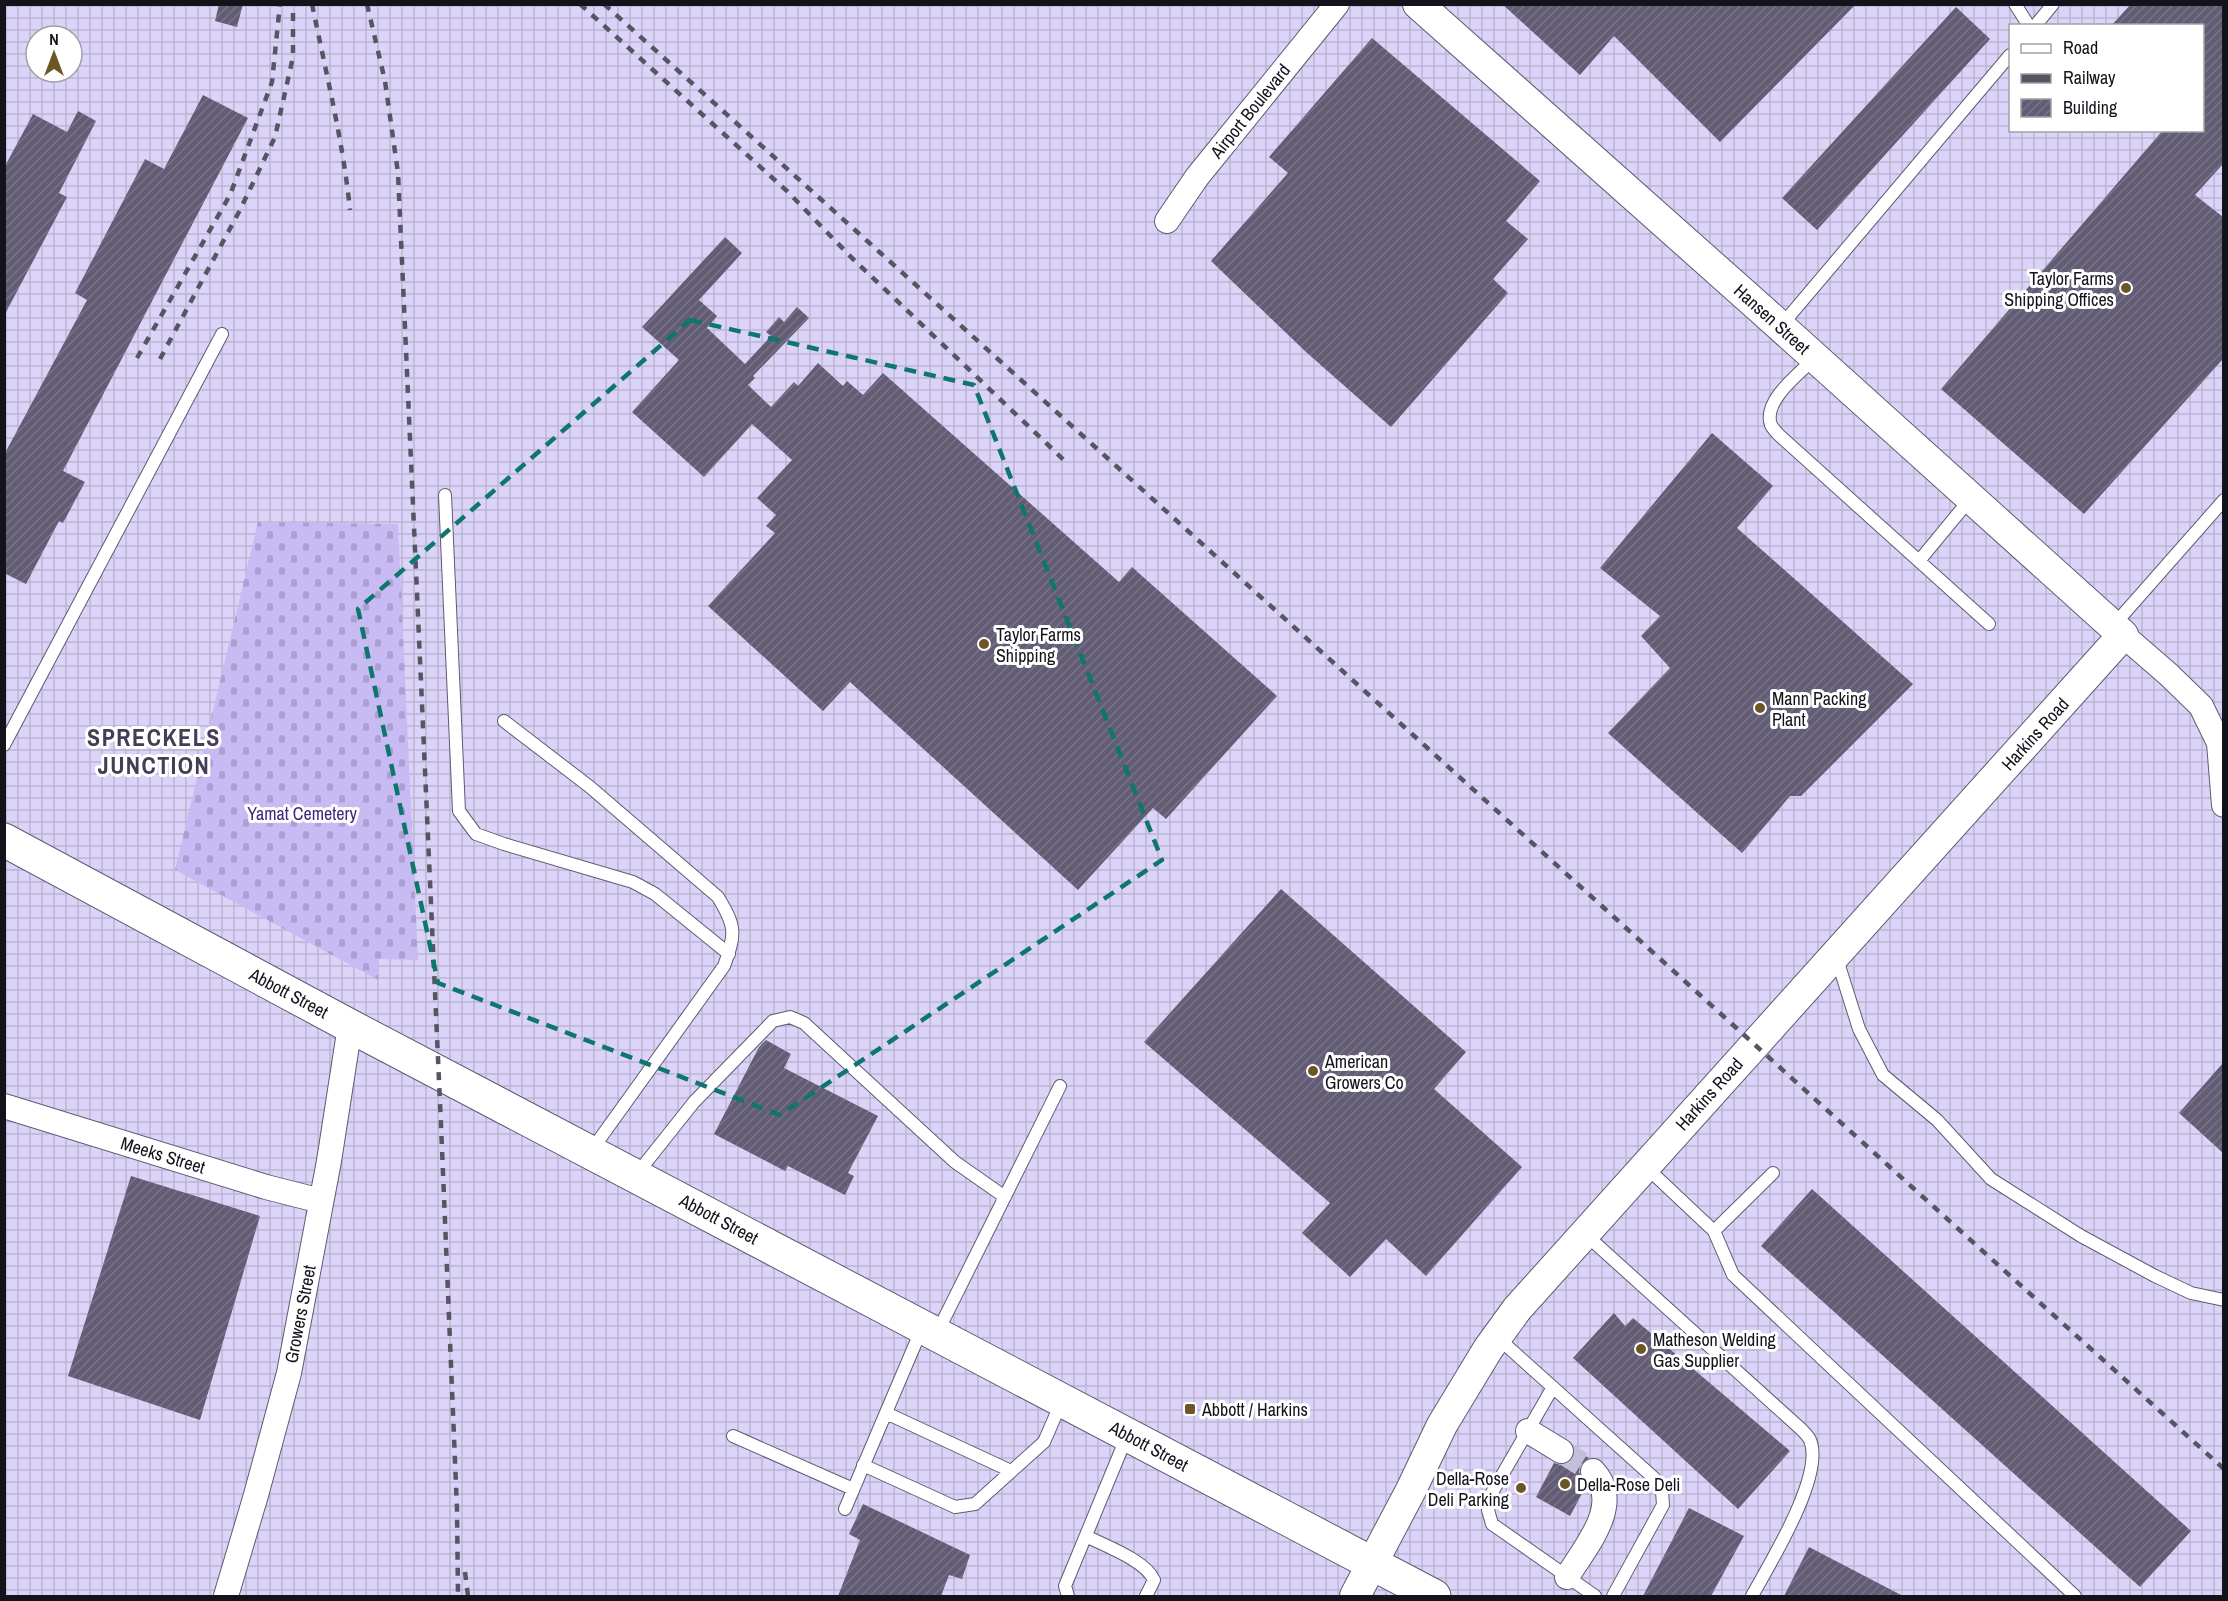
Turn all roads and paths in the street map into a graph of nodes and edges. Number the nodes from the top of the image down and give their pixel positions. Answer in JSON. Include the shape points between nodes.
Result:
{"nodes":[{"id":1,"x":1337,"y":4,"type":"edge"},
{"id":2,"x":1418,"y":4,"type":"edge"},
{"id":3,"x":2015,"y":4,"type":"edge"},
{"id":4,"x":2053,"y":4,"type":"edge"},
{"id":5,"x":2028,"y":24,"type":"edge"},
{"id":6,"x":2038,"y":24,"type":"edge"},
{"id":7,"x":2009,"y":56,"type":"edge"},
{"id":8,"x":1167,"y":221,"type":"dead end"},
{"id":9,"x":1781,"y":326,"type":"junction"},
{"id":10,"x":222,"y":334,"type":"dead end"},
{"id":11,"x":1816,"y":357,"type":"junction"},
{"id":12,"x":445,"y":495,"type":"dead end"},
{"id":13,"x":1971,"y":498,"type":"junction"},
{"id":14,"x":2223,"y":500,"type":"edge"},
{"id":15,"x":1918,"y":561,"type":"junction"},
{"id":16,"x":1989,"y":624,"type":"dead end"},
{"id":17,"x":2118,"y":631,"type":"junction"},
{"id":18,"x":504,"y":721,"type":"dead end"},
{"id":19,"x":4,"y":745,"type":"edge"},
{"id":20,"x":2223,"y":806,"type":"edge"},
{"id":21,"x":5,"y":840,"type":"edge"},
{"id":22,"x":729,"y":954,"type":"junction"},
{"id":23,"x":1835,"y":955,"type":"junction"},
{"id":24,"x":350,"y":1026,"type":"junction"},
{"id":25,"x":1060,"y":1086,"type":"dead end"},
{"id":26,"x":4,"y":1106,"type":"edge"},
{"id":27,"x":591,"y":1152,"type":"junction"},
{"id":28,"x":1645,"y":1166,"type":"junction"},
{"id":29,"x":1773,"y":1173,"type":"dead end"},
{"id":30,"x":636,"y":1176,"type":"junction"},
{"id":31,"x":1005,"y":1197,"type":"junction"},
{"id":32,"x":321,"y":1201,"type":"junction"},
{"id":33,"x":1714,"y":1231,"type":"junction"},
{"id":34,"x":1584,"y":1233,"type":"junction"},
{"id":35,"x":2223,"y":1300,"type":"edge"},
{"id":36,"x":929,"y":1331,"type":"junction"},
{"id":37,"x":1497,"y":1337,"type":"junction"},
{"id":38,"x":1553,"y":1387,"type":"junction"},
{"id":39,"x":1062,"y":1401,"type":"junction"},
{"id":40,"x":886,"y":1413,"type":"junction"},
{"id":41,"x":1528,"y":1431,"type":"junction"},
{"id":42,"x":1128,"y":1435,"type":"junction"},
{"id":43,"x":733,"y":1436,"type":"dead end"},
{"id":44,"x":1561,"y":1452,"type":"tunnel mouth"},
{"id":45,"x":863,"y":1465,"type":"junction"},
{"id":46,"x":1011,"y":1471,"type":"junction"},
{"id":47,"x":1593,"y":1471,"type":"tunnel mouth"},
{"id":48,"x":853,"y":1489,"type":"junction"},
{"id":49,"x":844,"y":1509,"type":"dead end"},
{"id":50,"x":1086,"y":1536,"type":"junction"},
{"id":51,"x":1373,"y":1564,"type":"junction"},
{"id":52,"x":1567,"y":1577,"type":"junction"},
{"id":53,"x":226,"y":1596,"type":"edge"},
{"id":54,"x":1068,"y":1596,"type":"edge"},
{"id":55,"x":1146,"y":1596,"type":"edge"},
{"id":56,"x":1355,"y":1596,"type":"edge"},
{"id":57,"x":1434,"y":1596,"type":"edge"},
{"id":58,"x":1595,"y":1596,"type":"edge"},
{"id":59,"x":1613,"y":1596,"type":"edge"},
{"id":60,"x":1752,"y":1596,"type":"edge"},
{"id":61,"x":2075,"y":1596,"type":"edge"}],
"edges":[{"from":1,"to":8,"type":"street","name":"Airport Boulevard","via":[[1197,177]]},
{"from":2,"to":9,"type":"street","name":"Hansen Street"},
{"from":3,"to":5,"type":"lane"},
{"from":4,"to":6,"type":"lane"},
{"from":7,"to":9,"type":"lane"},
{"from":9,"to":11,"type":"street","name":"Hansen Street"},
{"from":10,"to":19,"type":"lane"},
{"from":11,"to":13,"type":"street","name":"Hansen Street"},
{"from":11,"to":15,"type":"lane","via":[[1777,397],[1770,410],[1771,424]]},
{"from":12,"to":22,"type":"lane","via":[[459,811],[476,834],[633,882],[655,894]]},
{"from":13,"to":15,"type":"lane"},
{"from":13,"to":17,"type":"street","name":"Hansen Street"},
{"from":14,"to":17,"type":"lane"},
{"from":15,"to":16,"type":"lane"},
{"from":17,"to":20,"type":"street","via":[[2201,706],[2219,743]]},
{"from":17,"to":23,"type":"street","name":"Harkins Road"},
{"from":18,"to":22,"type":"lane","via":[[590,787],[718,897],[732,920]]},
{"from":21,"to":24,"type":"main road","name":"Abbott Street"},
{"from":22,"to":27,"type":"lane"},
{"from":23,"to":28,"type":"street","name":"Harkins Road"},
{"from":23,"to":35,"type":"lane","via":[[1859,1029],[1883,1075],[1937,1120],[1991,1179],[2080,1236],[2155,1276],[2191,1293]]},
{"from":24,"to":27,"type":"main road","name":"Abbott Street"},
{"from":24,"to":32,"type":"street","name":"Growers Street"},
{"from":25,"to":31,"type":"lane"},
{"from":26,"to":32,"type":"street","name":"Meeks Street"},
{"from":27,"to":30,"type":"main road","name":"Abbott Street"},
{"from":28,"to":33,"type":"lane"},
{"from":28,"to":34,"type":"street","name":"Harkins Road"},
{"from":29,"to":33,"type":"lane"},
{"from":30,"to":31,"type":"lane","via":[[694,1102],[733,1061],[773,1021],[790,1017],[804,1023],[955,1162]]},
{"from":30,"to":36,"type":"main road","name":"Abbott Street"},
{"from":31,"to":36,"type":"lane"},
{"from":32,"to":53,"type":"street","name":"Growers Street","via":[[289,1373]]},
{"from":33,"to":61,"type":"lane","via":[[1733,1275]]},
{"from":34,"to":37,"type":"street","name":"Harkins Road","via":[[1516,1309]]},
{"from":34,"to":60,"type":"lane","via":[[1810,1440],[1813,1463],[1809,1482]]},
{"from":36,"to":39,"type":"main road","name":"Abbott Street"},
{"from":36,"to":40,"type":"lane"},
{"from":37,"to":38,"type":"lane"},
{"from":37,"to":51,"type":"street","name":"Harkins Road","via":[[1442,1425]]},
{"from":38,"to":41,"type":"lane"},
{"from":38,"to":59,"type":"lane","via":[[1654,1478],[1662,1491],[1663,1505]]},
{"from":39,"to":42,"type":"main road","name":"Abbott Street"},
{"from":39,"to":46,"type":"lane","via":[[1044,1442]]},
{"from":40,"to":45,"type":"lane"},
{"from":40,"to":46,"type":"lane"},
{"from":41,"to":44,"type":"street"},
{"from":41,"to":52,"type":"lane","via":[[1490,1496],[1488,1510],[1492,1524]]},
{"from":42,"to":50,"type":"lane"},
{"from":42,"to":51,"type":"main road","name":"Abbott Street"},
{"from":43,"to":48,"type":"lane"},
{"from":45,"to":46,"type":"lane","via":[[955,1507],[975,1504]]},
{"from":45,"to":48,"type":"lane"},
{"from":47,"to":52,"type":"street","via":[[1602,1480],[1605,1506]]},
{"from":48,"to":49,"type":"lane"},
{"from":50,"to":54,"type":"lane","via":[[1065,1586]]},
{"from":50,"to":55,"type":"lane","via":[[1150,1573],[1154,1580]]},
{"from":51,"to":56,"type":"street","name":"Harkins Road"},
{"from":51,"to":57,"type":"main road","name":"Abbott Street"},
{"from":52,"to":58,"type":"lane"}]}
